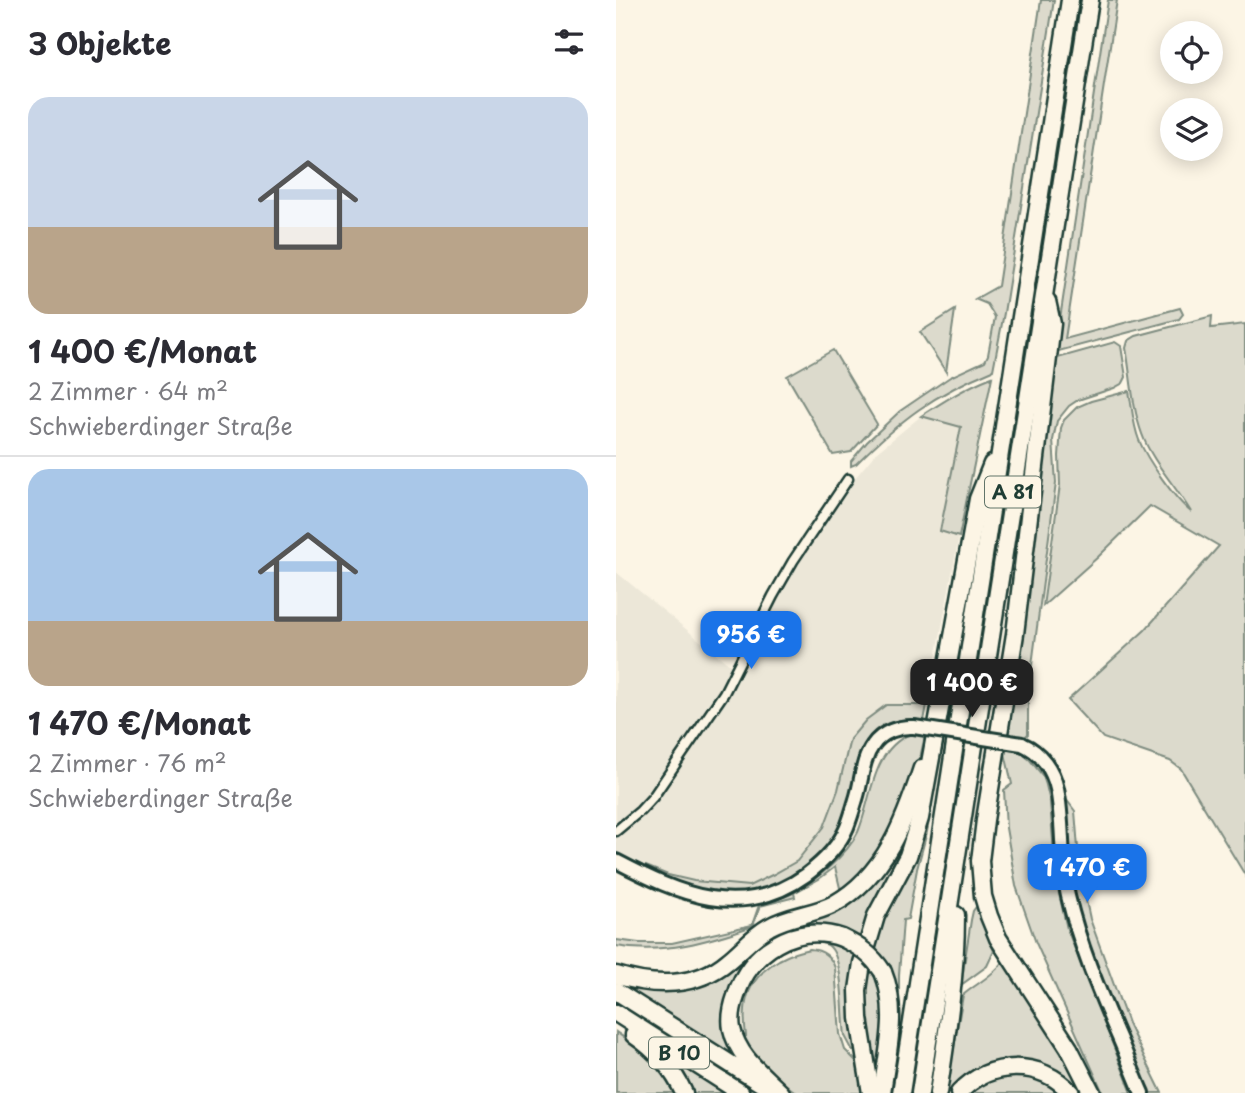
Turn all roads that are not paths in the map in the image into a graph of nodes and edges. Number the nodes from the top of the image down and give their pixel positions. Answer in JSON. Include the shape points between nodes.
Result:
{"nodes":[{"id":1,"x":1070,"y":0,"type":"edge"},
{"id":2,"x":1090,"y":0,"type":"edge"},
{"id":3,"x":1039,"y":372,"type":"junction"},
{"id":4,"x":1003,"y":439,"type":"junction"},
{"id":5,"x":848,"y":479,"type":"dead end"},
{"id":6,"x":936,"y":736,"type":"junction"},
{"id":7,"x":616,"y":831,"type":"edge"},
{"id":8,"x":616,"y":861,"type":"edge"},
{"id":9,"x":956,"y":861,"type":"junction"},
{"id":10,"x":616,"y":975,"type":"edge"},
{"id":11,"x":616,"y":991,"type":"edge"},
{"id":12,"x":616,"y":1013,"type":"edge"},
{"id":13,"x":684,"y":1093,"type":"edge"},
{"id":14,"x":741,"y":1093,"type":"edge"},
{"id":15,"x":779,"y":1093,"type":"edge"},
{"id":16,"x":871,"y":1093,"type":"edge"},
{"id":17,"x":883,"y":1093,"type":"edge"},
{"id":18,"x":901,"y":1093,"type":"edge"},
{"id":19,"x":920,"y":1093,"type":"edge"},
{"id":20,"x":938,"y":1093,"type":"edge"},
{"id":21,"x":960,"y":1093,"type":"edge"},
{"id":22,"x":1071,"y":1093,"type":"edge"},
{"id":23,"x":1092,"y":1093,"type":"edge"},
{"id":24,"x":1142,"y":1093,"type":"edge"}],
"edges":[{"from":1,"to":4,"type":"highway","number":"A 81"},
{"from":2,"to":3,"type":"highway","via":[[1045,288]]},
{"from":3,"to":9,"type":"highway","number":"A 81"},
{"from":3,"to":23,"type":"highway","via":[[1015,634],[980,860],[983,896],[998,938],[1063,1038]]},
{"from":4,"to":6,"type":"highway","via":[[978,499]]},
{"from":4,"to":18,"type":"highway","number":"A 81"},
{"from":5,"to":7,"type":"street","via":[[786,572],[724,693],[653,797]]},
{"from":6,"to":10,"type":"highway","via":[[897,835],[875,869],[848,895],[817,911],[771,925],[726,963],[698,978],[663,984]]},
{"from":6,"to":16,"type":"highway","via":[[913,841],[876,916],[862,963],[859,1018]]},
{"from":8,"to":24,"type":"street","bridge":true,"via":[[698,896],[723,900],[758,897],[797,882],[838,843],[857,797],[865,761],[874,744],[890,731],[907,726],[1030,747],[1055,780],[1063,868],[1074,919]]},
{"from":9,"to":19,"type":"highway","number":"A 81"},
{"from":9,"to":20,"type":"highway","via":[[954,967]]},
{"from":11,"to":15,"type":"highway","number":"B 10"},
{"from":12,"to":13,"type":"highway","via":[[624,1028],[670,1067]]},
{"from":12,"to":14,"type":"highway","number":"B 10"},
{"from":15,"to":17,"type":"highway","bridge":true,"via":[[749,1062],[735,1038],[733,1005],[751,965],[768,949],[814,933],[842,938],[865,951],[883,972],[892,1006]]},
{"from":21,"to":22,"type":"highway","via":[[980,1076],[1014,1067],[1049,1076]]}]}
